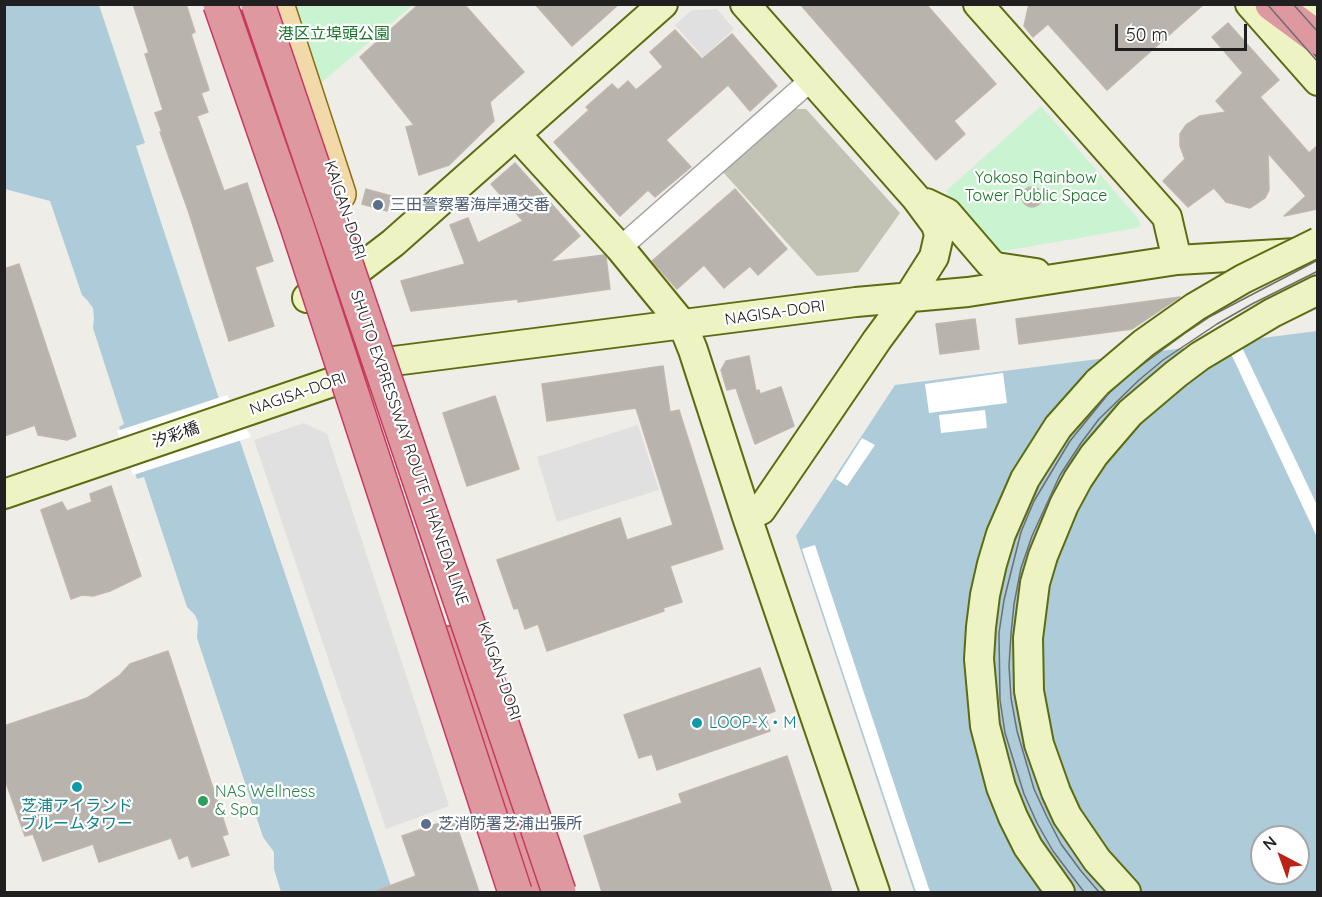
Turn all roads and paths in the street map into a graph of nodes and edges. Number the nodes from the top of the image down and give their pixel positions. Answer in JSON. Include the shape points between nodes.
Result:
{"nodes":[{"id":1,"x":207,"y":4,"type":"edge"},
{"id":2,"x":220,"y":4,"type":"edge"},
{"id":3,"x":663,"y":4,"type":"edge"},
{"id":4,"x":746,"y":4,"type":"edge"},
{"id":5,"x":978,"y":4,"type":"edge"},
{"id":6,"x":1251,"y":4,"type":"edge"},
{"id":7,"x":1272,"y":4,"type":"edge"},
{"id":8,"x":1305,"y":4,"type":"edge"},
{"id":9,"x":257,"y":5,"type":"edge"},
{"id":10,"x":1317,"y":19,"type":"edge"},
{"id":11,"x":1317,"y":38,"type":"edge"},
{"id":12,"x":811,"y":80,"type":"junction"},
{"id":13,"x":1317,"y":80,"type":"edge"},
{"id":14,"x":516,"y":135,"type":"junction"},
{"id":15,"x":273,"y":196,"type":"junction"},
{"id":16,"x":916,"y":198,"type":"junction"},
{"id":17,"x":1317,"y":243,"type":"edge"},
{"id":18,"x":620,"y":248,"type":"junction"},
{"id":19,"x":1317,"y":251,"type":"edge"},
{"id":20,"x":1177,"y":260,"type":"junction"},
{"id":21,"x":363,"y":266,"type":"junction"},
{"id":22,"x":1075,"y":276,"type":"junction"},
{"id":23,"x":1317,"y":290,"type":"edge"},
{"id":24,"x":308,"y":298,"type":"junction"},
{"id":25,"x":908,"y":298,"type":"junction"},
{"id":26,"x":683,"y":325,"type":"junction"},
{"id":27,"x":394,"y":361,"type":"junction"},
{"id":28,"x":333,"y":382,"type":"junction"},
{"id":29,"x":240,"y":413,"type":"joint"},
{"id":30,"x":4,"y":494,"type":"edge"},
{"id":31,"x":747,"y":517,"type":"junction"},
{"id":32,"x":421,"y":654,"type":"junction"},
{"id":33,"x":535,"y":776,"type":"junction"},
{"id":34,"x":498,"y":892,"type":"edge"},
{"id":35,"x":515,"y":892,"type":"edge"},
{"id":36,"x":536,"y":892,"type":"edge"},
{"id":37,"x":559,"y":892,"type":"edge"},
{"id":38,"x":575,"y":892,"type":"edge"},
{"id":39,"x":875,"y":892,"type":"edge"},
{"id":40,"x":1060,"y":892,"type":"edge"},
{"id":41,"x":1126,"y":892,"type":"edge"}],
"edges":[{"from":1,"to":15,"type":"main road"},
{"from":2,"to":35,"type":"highway","bridge":true,"via":[[297,226]]},
{"from":3,"to":14,"type":"street"},
{"from":4,"to":12,"type":"street"},
{"from":5,"to":20,"type":"street","via":[[1167,217]]},
{"from":6,"to":13,"type":"street"},
{"from":7,"to":11,"type":"highway"},
{"from":8,"to":10,"type":"street"},
{"from":9,"to":15,"type":"highway","via":[[257,70]]},
{"from":9,"to":21,"type":"main road","name":"KAIGAN-DORI"},
{"from":9,"to":33,"type":"highway","bridge":true,"via":[[315,225],[452,643],[464,674]]},
{"from":9,"to":37,"type":"highway","name":"SHUTO EXPRESSWAY ROUTE 1 HANEDA LINE","bridge":true},
{"from":12,"to":16,"type":"street"},
{"from":12,"to":18,"type":"street"},
{"from":14,"to":18,"type":"street"},
{"from":14,"to":21,"type":"street"},
{"from":15,"to":24,"type":"main road"},
{"from":16,"to":22,"type":"street","via":[[947,213],[996,267]]},
{"from":16,"to":25,"type":"street","via":[[939,235],[934,257]]},
{"from":17,"to":40,"type":"street","bridge":true,"via":[[1195,307],[1120,362],[1058,427],[1012,506],[992,564],[983,606],[979,659],[985,726],[1013,817],[1028,847]]},
{"from":18,"to":26,"type":"street"},
{"from":19,"to":20,"type":"street","name":"NAGISA-DORI"},
{"from":20,"to":22,"type":"street","name":"NAGISA-DORI"},
{"from":21,"to":24,"type":"street"},
{"from":21,"to":27,"type":"main road","name":"KAIGAN-DORI"},
{"from":22,"to":25,"type":"street","name":"NAGISA-DORI"},
{"from":23,"to":41,"type":"street","via":[[1200,356],[1130,413],[1078,479],[1043,556],[1035,583],[1028,638],[1029,691],[1037,735],[1067,816],[1097,860]]},
{"from":24,"to":28,"type":"main road"},
{"from":25,"to":26,"type":"street","name":"NAGISA-DORI"},
{"from":25,"to":31,"type":"street","via":[[761,510]]},
{"from":26,"to":27,"type":"street","name":"NAGISA-DORI"},
{"from":26,"to":31,"type":"street"},
{"from":27,"to":28,"type":"street","name":"NAGISA-DORI"},
{"from":27,"to":33,"type":"main road","name":"KAIGAN-DORI"},
{"from":28,"to":29,"type":"street","name":"NAGISA-DORI"},
{"from":28,"to":32,"type":"main road"},
{"from":29,"to":30,"type":"street","name":"汐彩橋"},
{"from":31,"to":39,"type":"street"},
{"from":32,"to":34,"type":"main road"},
{"from":32,"to":36,"type":"highway","via":[[479,744],[501,788]]},
{"from":33,"to":38,"type":"main road","name":"KAIGAN-DORI"}]}
